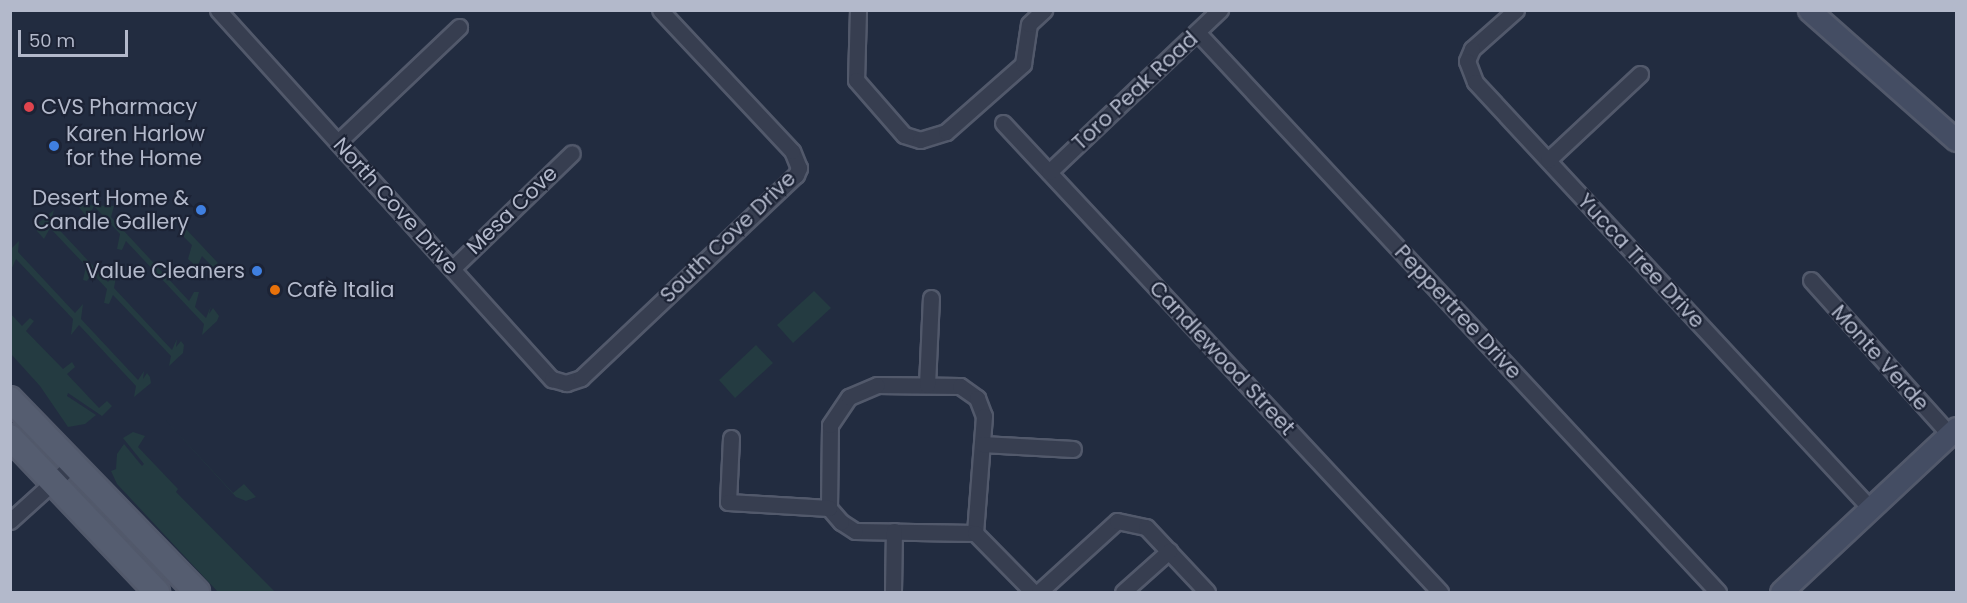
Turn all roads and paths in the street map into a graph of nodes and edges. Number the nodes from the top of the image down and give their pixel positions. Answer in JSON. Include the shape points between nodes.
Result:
{"nodes":[{"id":1,"x":660,"y":10,"type":"edge"},
{"id":2,"x":858,"y":10,"type":"edge"},
{"id":3,"x":1044,"y":10,"type":"edge"},
{"id":4,"x":1220,"y":10,"type":"edge"},
{"id":5,"x":1516,"y":10,"type":"edge"},
{"id":6,"x":1809,"y":10,"type":"edge"},
{"id":7,"x":218,"y":11,"type":"edge"},
{"id":8,"x":459,"y":27,"type":"dead end"},
{"id":9,"x":1197,"y":32,"type":"junction"},
{"id":10,"x":1640,"y":74,"type":"dead end"},
{"id":11,"x":1003,"y":123,"type":"dead end"},
{"id":12,"x":1956,"y":140,"type":"edge"},
{"id":13,"x":338,"y":142,"type":"junction"},
{"id":14,"x":572,"y":153,"type":"dead end"},
{"id":15,"x":1548,"y":160,"type":"junction"},
{"id":16,"x":1049,"y":172,"type":"junction"},
{"id":17,"x":453,"y":268,"type":"junction"},
{"id":18,"x":1811,"y":280,"type":"dead end"},
{"id":19,"x":931,"y":298,"type":"dead end"},
{"id":20,"x":581,"y":378,"type":"joint"},
{"id":21,"x":927,"y":385,"type":"junction"},
{"id":22,"x":10,"y":399,"type":"edge"},
{"id":23,"x":1953,"y":432,"type":"edge"},
{"id":24,"x":10,"y":438,"type":"edge"},
{"id":25,"x":731,"y":438,"type":"dead end"},
{"id":26,"x":982,"y":444,"type":"junction"},
{"id":27,"x":1073,"y":449,"type":"dead end"},
{"id":28,"x":73,"y":464,"type":"junction"},
{"id":29,"x":53,"y":482,"type":"junction"},
{"id":30,"x":829,"y":508,"type":"junction"},
{"id":31,"x":1871,"y":509,"type":"junction"},
{"id":32,"x":10,"y":521,"type":"edge"},
{"id":33,"x":894,"y":531,"type":"junction"},
{"id":34,"x":975,"y":533,"type":"junction"},
{"id":35,"x":1169,"y":551,"type":"junction"},
{"id":36,"x":157,"y":592,"type":"edge"},
{"id":37,"x":197,"y":592,"type":"edge"},
{"id":38,"x":893,"y":592,"type":"edge"},
{"id":39,"x":1033,"y":592,"type":"edge"},
{"id":40,"x":1038,"y":592,"type":"edge"},
{"id":41,"x":1123,"y":592,"type":"edge"},
{"id":42,"x":1207,"y":592,"type":"edge"},
{"id":43,"x":1440,"y":592,"type":"edge"},
{"id":44,"x":1718,"y":592,"type":"edge"},
{"id":45,"x":1781,"y":592,"type":"edge"}],
"edges":[{"from":1,"to":20,"type":"street","name":"South Cove Drive","via":[[792,151],[799,168]]},
{"from":2,"to":3,"type":"street","via":[[856,80],[904,135],[920,140],[946,132],[1023,64],[1029,24]]},
{"from":4,"to":9,"type":"street","name":"Toro Peak Road"},
{"from":5,"to":15,"type":"street","name":"Yucca Tree Drive","via":[[1472,49],[1469,70]]},
{"from":6,"to":12,"type":"street"},
{"from":7,"to":13,"type":"street","name":"North Cove Drive"},
{"from":8,"to":13,"type":"street"},
{"from":9,"to":16,"type":"street","name":"Toro Peak Road"},
{"from":9,"to":44,"type":"street","name":"Peppertree Drive"},
{"from":10,"to":15,"type":"street"},
{"from":11,"to":16,"type":"street","name":"Candlewood Street"},
{"from":13,"to":17,"type":"street","name":"North Cove Drive"},
{"from":14,"to":17,"type":"street","name":"Mesa Cove"},
{"from":15,"to":31,"type":"street","name":"Yucca Tree Drive"},
{"from":16,"to":43,"type":"street","name":"Candlewood Street"},
{"from":17,"to":20,"type":"street","name":"North Cove Drive","via":[[552,379],[566,383]]},
{"from":18,"to":23,"type":"street","name":"Monte Verde"},
{"from":19,"to":21,"type":"street"},
{"from":21,"to":26,"type":"street","via":[[960,386],[977,398],[984,416]]},
{"from":21,"to":30,"type":"street","via":[[868,386],[837,410],[830,425]]},
{"from":22,"to":28,"type":"main road"},
{"from":23,"to":31,"type":"street"},
{"from":24,"to":29,"type":"main road"},
{"from":25,"to":30,"type":"street","via":[[728,502]]},
{"from":26,"to":27,"type":"street"},
{"from":26,"to":34,"type":"street"},
{"from":28,"to":29,"type":"street"},
{"from":28,"to":37,"type":"main road"},
{"from":29,"to":32,"type":"street"},
{"from":29,"to":36,"type":"main road"},
{"from":30,"to":33,"type":"street","via":[[840,522],[855,531]]},
{"from":31,"to":45,"type":"street"},
{"from":33,"to":34,"type":"street"},
{"from":33,"to":38,"type":"street"},
{"from":34,"to":39,"type":"street"},
{"from":35,"to":40,"type":"street","via":[[1146,526],[1117,521]]},
{"from":35,"to":41,"type":"street"},
{"from":35,"to":42,"type":"street"}]}
